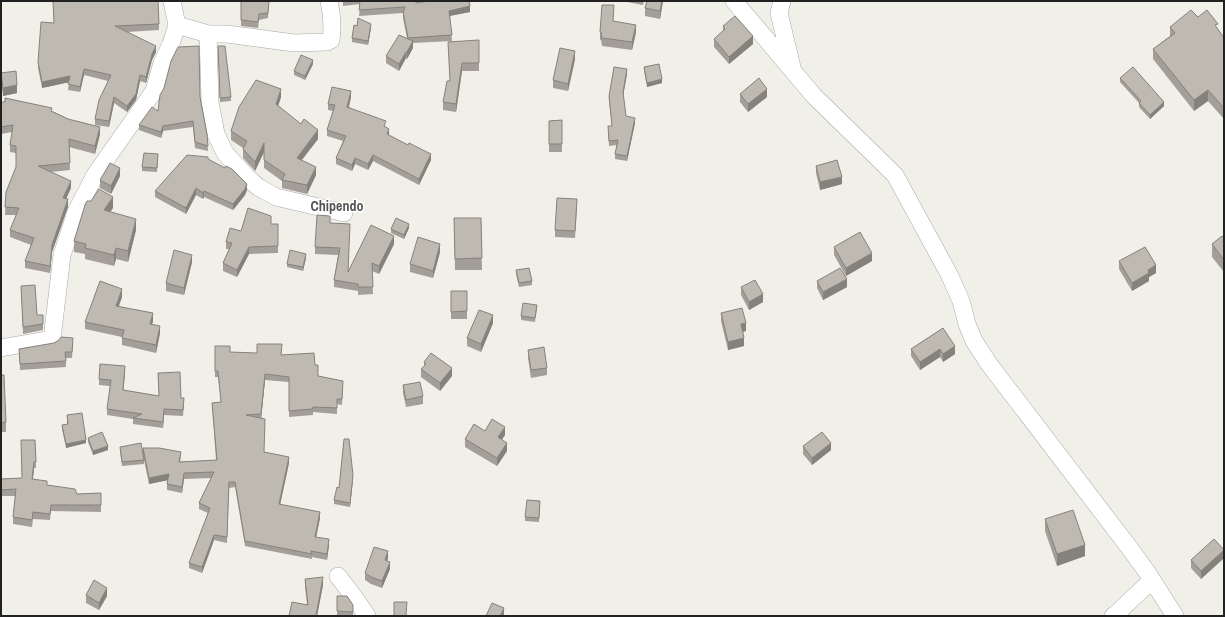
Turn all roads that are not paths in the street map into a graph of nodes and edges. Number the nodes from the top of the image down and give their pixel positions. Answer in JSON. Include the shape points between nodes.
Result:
{"nodes":[{"id":1,"x":172,"y":1,"type":"edge"},
{"id":2,"x":329,"y":1,"type":"edge"},
{"id":3,"x":734,"y":1,"type":"edge"},
{"id":4,"x":782,"y":1,"type":"edge"},
{"id":5,"x":177,"y":25,"type":"junction"},
{"id":6,"x":208,"y":34,"type":"junction"},
{"id":7,"x":793,"y":70,"type":"junction"},
{"id":8,"x":344,"y":213,"type":"dead end"},
{"id":9,"x":1,"y":348,"type":"edge"},
{"id":10,"x":338,"y":576,"type":"dead end"},
{"id":11,"x":1152,"y":580,"type":"junction"},
{"id":12,"x":367,"y":616,"type":"edge"},
{"id":13,"x":1113,"y":616,"type":"edge"},
{"id":14,"x":1175,"y":616,"type":"edge"}],
"edges":[{"from":1,"to":5,"type":"street"},
{"from":2,"to":6,"type":"street","via":[[333,28],[331,40],[327,42],[294,43]]},
{"from":3,"to":7,"type":"street"},
{"from":4,"to":7,"type":"street","via":[[779,13]]},
{"from":5,"to":6,"type":"street"},
{"from":5,"to":9,"type":"street","via":[[154,91],[95,175],[76,212],[62,255],[52,339]]},
{"from":6,"to":8,"type":"street","via":[[210,102],[216,134],[225,153],[258,187],[276,197]]},
{"from":7,"to":11,"type":"street","via":[[814,96],[895,175],[950,276],[974,341]]},
{"from":10,"to":12,"type":"street"},
{"from":11,"to":13,"type":"street"},
{"from":11,"to":14,"type":"street"}]}
